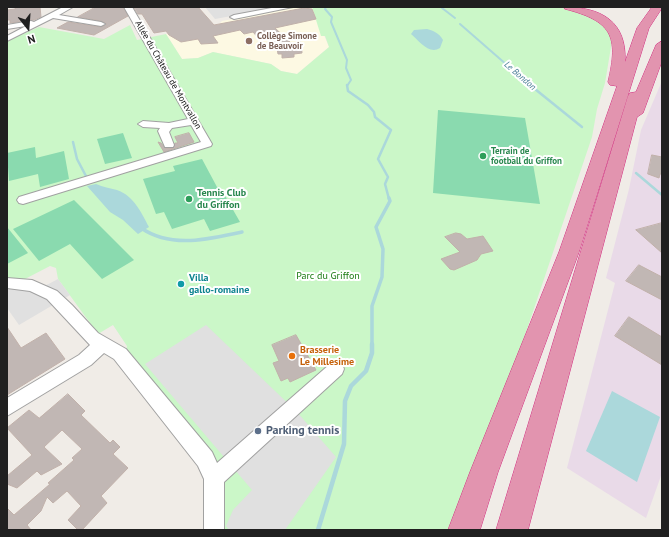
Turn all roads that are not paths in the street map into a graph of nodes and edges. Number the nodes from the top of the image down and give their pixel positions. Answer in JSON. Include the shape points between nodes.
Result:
{"nodes":[{"id":1,"x":70,"y":7,"type":"edge"},
{"id":2,"x":128,"y":7,"type":"edge"},
{"id":3,"x":289,"y":7,"type":"edge"},
{"id":4,"x":569,"y":7,"type":"edge"},
{"id":5,"x":651,"y":7,"type":"edge"},
{"id":6,"x":657,"y":7,"type":"edge"},
{"id":7,"x":52,"y":16,"type":"junction"},
{"id":8,"x":234,"y":17,"type":"dead end"},
{"id":9,"x":662,"y":17,"type":"edge"},
{"id":10,"x":41,"y":22,"type":"junction"},
{"id":11,"x":101,"y":24,"type":"dead end"},
{"id":12,"x":7,"y":27,"type":"edge"},
{"id":13,"x":7,"y":39,"type":"edge"},
{"id":14,"x":638,"y":43,"type":"junction"},
{"id":15,"x":662,"y":45,"type":"edge"},
{"id":16,"x":193,"y":121,"type":"junction"},
{"id":17,"x":143,"y":124,"type":"dead end"},
{"id":18,"x":169,"y":126,"type":"junction"},
{"id":19,"x":169,"y":145,"type":"dead end"},
{"id":20,"x":616,"y":164,"type":"junction"},
{"id":21,"x":23,"y":200,"type":"dead end"},
{"id":22,"x":569,"y":252,"type":"junction"},
{"id":23,"x":7,"y":283,"type":"edge"},
{"id":24,"x":548,"y":308,"type":"junction"},
{"id":25,"x":575,"y":311,"type":"junction"},
{"id":26,"x":102,"y":344,"type":"junction"},
{"id":27,"x":336,"y":369,"type":"dead end"},
{"id":28,"x":7,"y":408,"type":"edge"},
{"id":29,"x":214,"y":478,"type":"junction"},
{"id":30,"x":214,"y":530,"type":"edge"},
{"id":31,"x":464,"y":530,"type":"edge"},
{"id":32,"x":478,"y":530,"type":"edge"},
{"id":33,"x":512,"y":530,"type":"edge"},
{"id":34,"x":526,"y":530,"type":"edge"}],
"edges":[{"from":1,"to":7,"type":"street"},
{"from":2,"to":16,"type":"street","name":"Allée du Château de Montvallon"},
{"from":3,"to":8,"type":"street"},
{"from":4,"to":22,"type":"highway","via":[[587,12],[608,23],[618,37],[619,53],[617,74]]},
{"from":5,"to":14,"type":"highway","via":[[641,23]]},
{"from":6,"to":14,"type":"highway","via":[[643,28]]},
{"from":7,"to":10,"type":"street"},
{"from":7,"to":11,"type":"street"},
{"from":9,"to":20,"type":"highway","via":[[650,44]]},
{"from":10,"to":12,"type":"street"},
{"from":10,"to":13,"type":"street"},
{"from":14,"to":22,"type":"highway"},
{"from":15,"to":20,"type":"highway"},
{"from":16,"to":18,"type":"street"},
{"from":16,"to":21,"type":"street","name":"Allée du Château de Montvallon","via":[[207,144]]},
{"from":17,"to":18,"type":"street"},
{"from":18,"to":19,"type":"street","via":[[163,131]]},
{"from":20,"to":25,"type":"highway"},
{"from":22,"to":24,"type":"highway"},
{"from":23,"to":26,"type":"street","via":[[32,286],[52,295],[92,338]]},
{"from":24,"to":31,"type":"highway"},
{"from":24,"to":32,"type":"highway"},
{"from":25,"to":33,"type":"highway"},
{"from":25,"to":34,"type":"highway"},
{"from":26,"to":28,"type":"street","via":[[85,360]]},
{"from":26,"to":29,"type":"street","via":[[120,354],[205,459]]},
{"from":27,"to":29,"type":"street"},
{"from":29,"to":30,"type":"street"}]}
